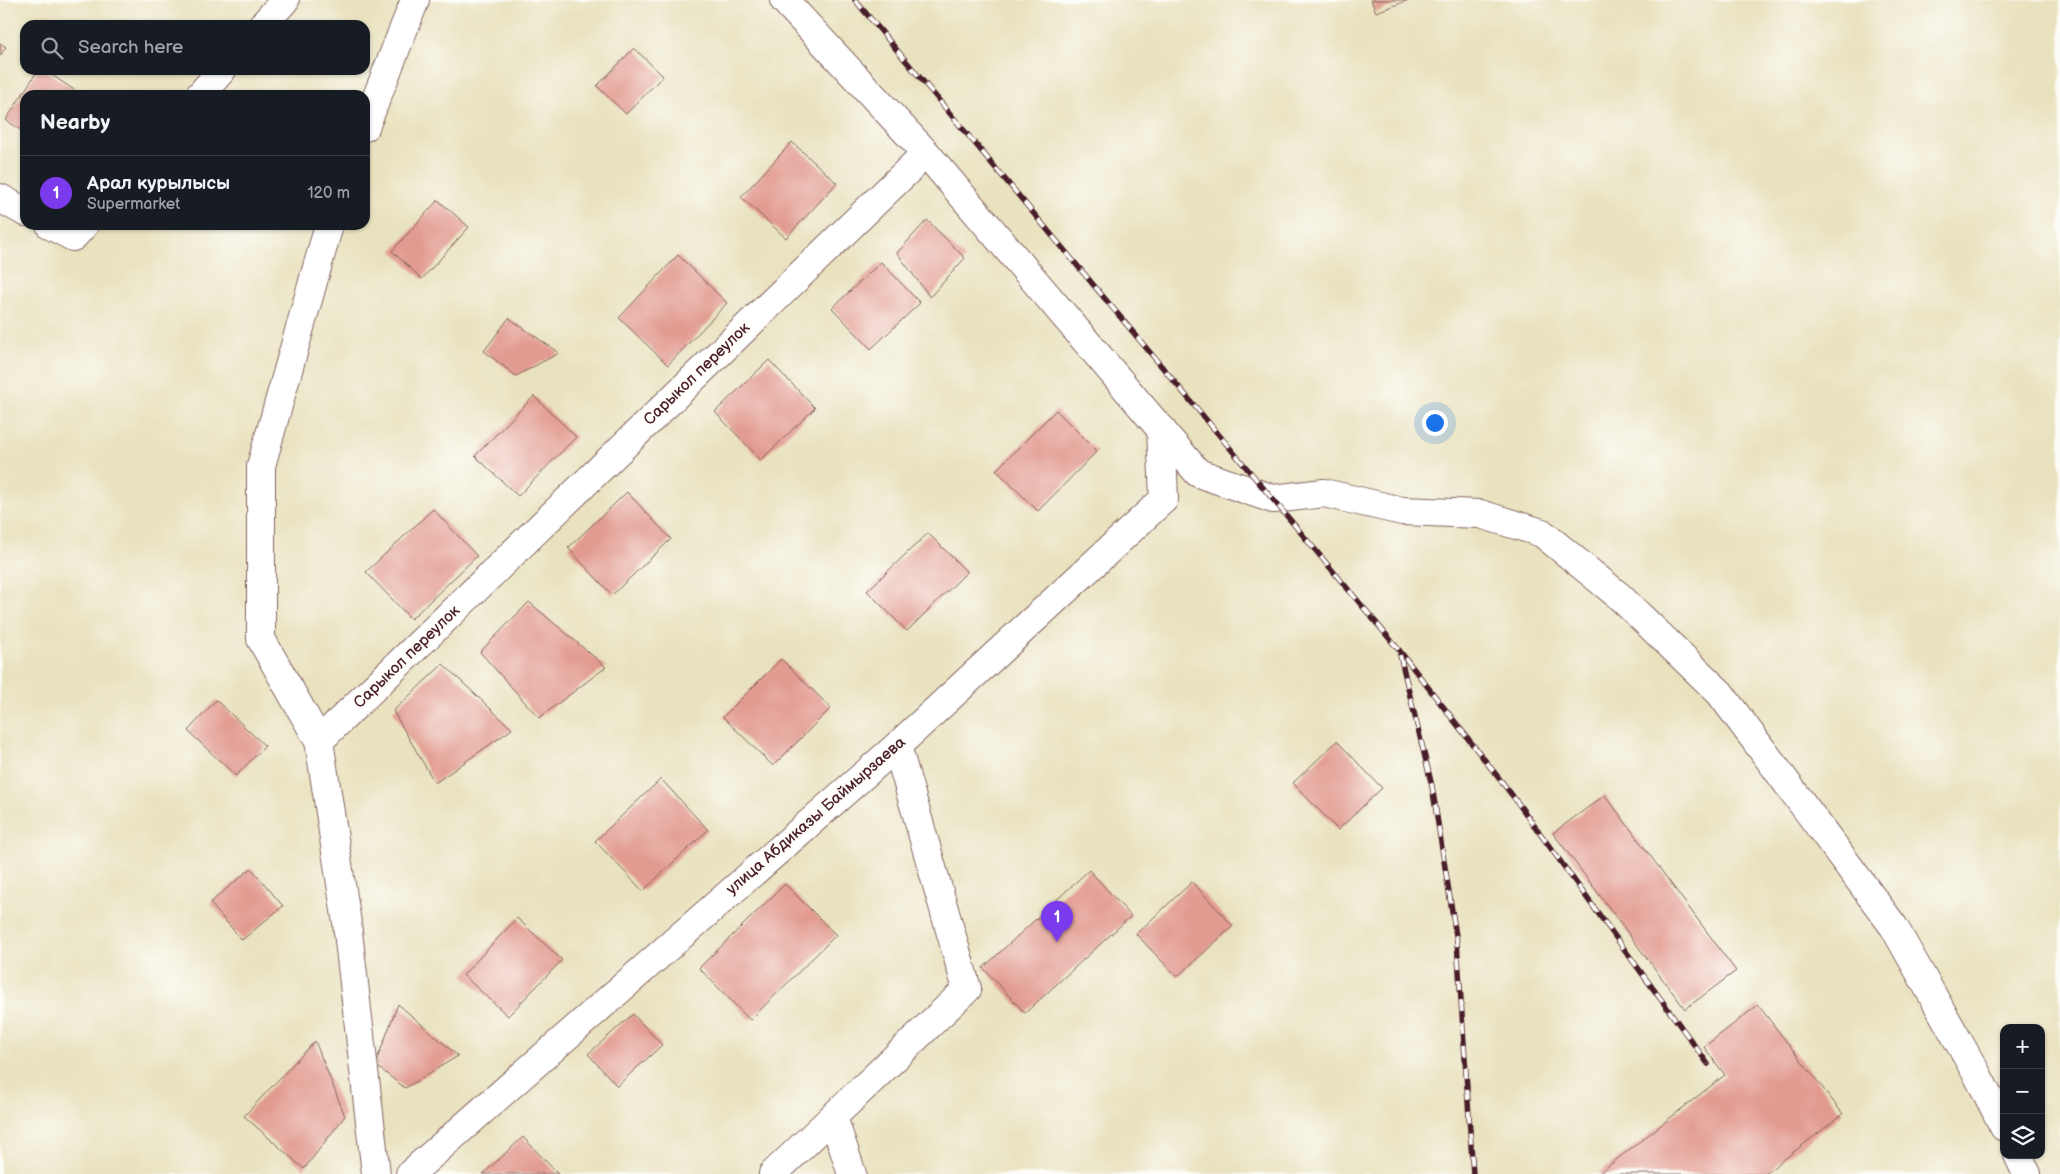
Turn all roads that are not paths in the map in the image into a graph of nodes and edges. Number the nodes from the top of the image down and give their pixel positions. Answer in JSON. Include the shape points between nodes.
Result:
{"nodes":[{"id":1,"x":285,"y":0,"type":"edge"},
{"id":2,"x":416,"y":0,"type":"edge"},
{"id":3,"x":784,"y":0,"type":"edge"},
{"id":4,"x":267,"y":20,"type":"edge"},
{"id":5,"x":218,"y":75,"type":"edge"},
{"id":6,"x":204,"y":90,"type":"edge"},
{"id":7,"x":370,"y":115,"type":"edge"},
{"id":8,"x":926,"y":153,"type":"junction"},
{"id":9,"x":0,"y":198,"type":"edge"},
{"id":10,"x":20,"y":209,"type":"edge"},
{"id":11,"x":60,"y":230,"type":"edge"},
{"id":12,"x":79,"y":230,"type":"edge"},
{"id":13,"x":328,"y":230,"type":"edge"},
{"id":14,"x":1161,"y":428,"type":"junction"},
{"id":15,"x":319,"y":741,"type":"junction"},
{"id":16,"x":897,"y":746,"type":"junction"},
{"id":17,"x":833,"y":1117,"type":"junction"},
{"id":18,"x":2000,"y":1119,"type":"edge"},
{"id":19,"x":2020,"y":1159,"type":"edge"},
{"id":20,"x":376,"y":1174,"type":"edge"},
{"id":21,"x":410,"y":1174,"type":"edge"},
{"id":22,"x":773,"y":1174,"type":"edge"},
{"id":23,"x":852,"y":1174,"type":"edge"},
{"id":24,"x":2027,"y":1174,"type":"edge"}],
"edges":[{"from":1,"to":4,"type":"street"},
{"from":2,"to":7,"type":"street"},
{"from":3,"to":8,"type":"street"},
{"from":5,"to":6,"type":"street"},
{"from":8,"to":14,"type":"street"},
{"from":8,"to":15,"type":"street","name":"Сарыкол переулок"},
{"from":9,"to":10,"type":"street"},
{"from":11,"to":12,"type":"street","via":[[73,237]]},
{"from":13,"to":15,"type":"street","via":[[261,466],[261,640]]},
{"from":14,"to":16,"type":"street","name":"улица Абдиказы Баймырзаева","via":[[1164,499]]},
{"from":14,"to":18,"type":"street","via":[[1198,473],[1273,499],[1324,493],[1402,511],[1480,514],[1542,533],[1619,596],[1720,694],[1894,927]]},
{"from":15,"to":20,"type":"street","via":[[347,923]]},
{"from":16,"to":17,"type":"street","via":[[967,989]]},
{"from":16,"to":21,"type":"street","name":"улица Абдиказы Баймырзаева"},
{"from":17,"to":22,"type":"street"},
{"from":17,"to":23,"type":"street"},
{"from":19,"to":24,"type":"street"}]}
